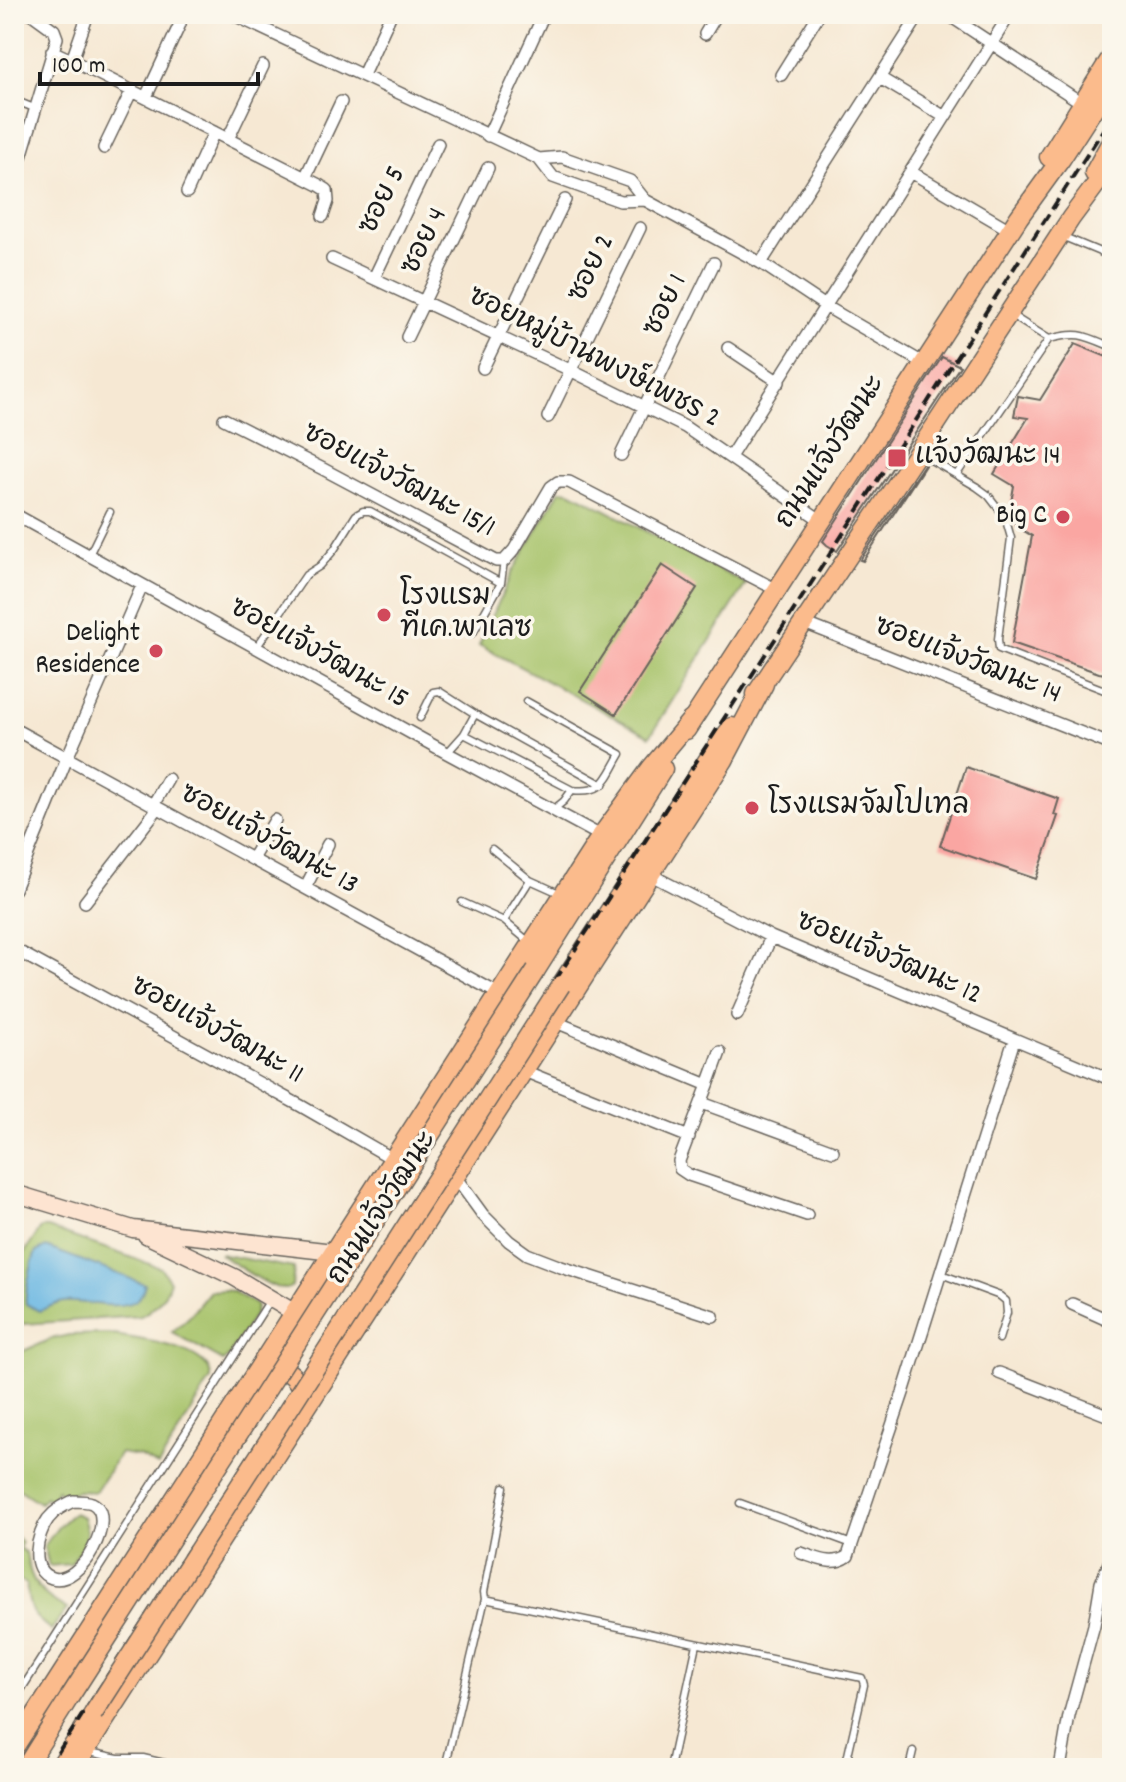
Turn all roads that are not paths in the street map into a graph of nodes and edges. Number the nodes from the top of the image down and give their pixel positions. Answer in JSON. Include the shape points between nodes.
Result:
{"nodes":[{"id":1,"x":32,"y":14,"type":"edge"},
{"id":2,"x":88,"y":14,"type":"edge"},
{"id":3,"x":232,"y":14,"type":"edge"},
{"id":4,"x":391,"y":14,"type":"edge"},
{"id":5,"x":544,"y":14,"type":"edge"},
{"id":6,"x":717,"y":14,"type":"edge"},
{"id":7,"x":819,"y":14,"type":"edge"},
{"id":8,"x":920,"y":14,"type":"edge"},
{"id":9,"x":947,"y":14,"type":"edge"},
{"id":10,"x":1010,"y":14,"type":"edge"},
{"id":11,"x":180,"y":24,"type":"dead end"},
{"id":12,"x":705,"y":34,"type":"dead end"},
{"id":13,"x":990,"y":43,"type":"junction"},
{"id":14,"x":52,"y":51,"type":"junction"},
{"id":15,"x":1112,"y":56,"type":"edge"},
{"id":16,"x":72,"y":60,"type":"junction"},
{"id":17,"x":263,"y":66,"type":"dead end"},
{"id":18,"x":363,"y":75,"type":"junction"},
{"id":19,"x":781,"y":75,"type":"dead end"},
{"id":20,"x":880,"y":78,"type":"junction"},
{"id":21,"x":1112,"y":80,"type":"edge"},
{"id":22,"x":132,"y":90,"type":"junction"},
{"id":23,"x":146,"y":97,"type":"junction"},
{"id":24,"x":14,"y":100,"type":"edge"},
{"id":25,"x":341,"y":102,"type":"dead end"},
{"id":26,"x":1082,"y":103,"type":"junction"},
{"id":27,"x":34,"y":108,"type":"junction"},
{"id":28,"x":945,"y":117,"type":"junction"},
{"id":29,"x":214,"y":132,"type":"junction"},
{"id":30,"x":488,"y":136,"type":"junction"},
{"id":31,"x":228,"y":139,"type":"junction"},
{"id":32,"x":1112,"y":140,"type":"edge"},
{"id":33,"x":438,"y":144,"type":"dead end"},
{"id":34,"x":104,"y":148,"type":"dead end"},
{"id":35,"x":539,"y":159,"type":"junction"},
{"id":36,"x":488,"y":168,"type":"dead end"},
{"id":37,"x":1110,"y":170,"type":"edge"},
{"id":38,"x":911,"y":172,"type":"junction"},
{"id":39,"x":305,"y":178,"type":"junction"},
{"id":40,"x":14,"y":180,"type":"edge"},
{"id":41,"x":187,"y":192,"type":"dead end"},
{"id":42,"x":565,"y":200,"type":"dead end"},
{"id":43,"x":645,"y":200,"type":"junction"},
{"id":44,"x":323,"y":216,"type":"dead end"},
{"id":45,"x":1071,"y":218,"type":"junction"},
{"id":46,"x":1014,"y":223,"type":"junction"},
{"id":47,"x":640,"y":228,"type":"dead end"},
{"id":48,"x":1059,"y":235,"type":"junction"},
{"id":49,"x":1112,"y":257,"type":"edge"},
{"id":50,"x":332,"y":259,"type":"dead end"},
{"id":51,"x":714,"y":263,"type":"dead end"},
{"id":52,"x":761,"y":263,"type":"junction"},
{"id":53,"x":374,"y":278,"type":"junction"},
{"id":54,"x":423,"y":301,"type":"junction"},
{"id":55,"x":827,"y":307,"type":"junction"},
{"id":56,"x":1008,"y":314,"type":"junction"},
{"id":57,"x":407,"y":337,"type":"dead end"},
{"id":58,"x":499,"y":337,"type":"junction"},
{"id":59,"x":1049,"y":339,"type":"junction"},
{"id":60,"x":1112,"y":347,"type":"edge"},
{"id":61,"x":728,"y":348,"type":"dead end"},
{"id":62,"x":923,"y":363,"type":"junction"},
{"id":63,"x":483,"y":368,"type":"dead end"},
{"id":64,"x":570,"y":370,"type":"junction"},
{"id":65,"x":779,"y":382,"type":"junction"},
{"id":66,"x":645,"y":406,"type":"junction"},
{"id":67,"x":548,"y":417,"type":"dead end"},
{"id":68,"x":224,"y":419,"type":"dead end"},
{"id":69,"x":918,"y":452,"type":"junction"},
{"id":70,"x":621,"y":455,"type":"dead end"},
{"id":71,"x":730,"y":457,"type":"junction"},
{"id":72,"x":957,"y":474,"type":"junction"},
{"id":73,"x":110,"y":512,"type":"dead end"},
{"id":74,"x":14,"y":514,"type":"edge"},
{"id":75,"x":822,"y":521,"type":"junction"},
{"id":76,"x":89,"y":555,"type":"junction"},
{"id":77,"x":504,"y":561,"type":"junction"},
{"id":78,"x":501,"y":583,"type":"junction"},
{"id":79,"x":142,"y":586,"type":"junction"},
{"id":80,"x":777,"y":590,"type":"junction"},
{"id":81,"x":804,"y":623,"type":"junction"},
{"id":82,"x":473,"y":633,"type":"dead end"},
{"id":83,"x":256,"y":648,"type":"junction"},
{"id":84,"x":764,"y":684,"type":"junction"},
{"id":85,"x":1112,"y":693,"type":"edge"},
{"id":86,"x":526,"y":701,"type":"dead end"},
{"id":87,"x":475,"y":714,"type":"junction"},
{"id":88,"x":420,"y":718,"type":"dead end"},
{"id":89,"x":691,"y":720,"type":"junction"},
{"id":90,"x":14,"y":729,"type":"edge"},
{"id":91,"x":464,"y":734,"type":"junction"},
{"id":92,"x":1112,"y":745,"type":"edge"},
{"id":93,"x":447,"y":753,"type":"junction"},
{"id":94,"x":67,"y":758,"type":"junction"},
{"id":95,"x":168,"y":779,"type":"dead end"},
{"id":96,"x":603,"y":785,"type":"junction"},
{"id":97,"x":572,"y":790,"type":"junction"},
{"id":98,"x":156,"y":807,"type":"junction"},
{"id":99,"x":553,"y":810,"type":"junction"},
{"id":100,"x":275,"y":820,"type":"dead end"},
{"id":101,"x":601,"y":836,"type":"junction"},
{"id":102,"x":328,"y":844,"type":"dead end"},
{"id":103,"x":492,"y":849,"type":"dead end"},
{"id":104,"x":252,"y":859,"type":"junction"},
{"id":105,"x":651,"y":875,"type":"junction"},
{"id":106,"x":530,"y":880,"type":"junction"},
{"id":107,"x":14,"y":887,"type":"edge"},
{"id":108,"x":305,"y":888,"type":"junction"},
{"id":109,"x":563,"y":895,"type":"junction"},
{"id":110,"x":85,"y":902,"type":"dead end"},
{"id":111,"x":462,"y":902,"type":"dead end"},
{"id":112,"x":504,"y":921,"type":"junction"},
{"id":113,"x":771,"y":937,"type":"junction"},
{"id":114,"x":531,"y":943,"type":"junction"},
{"id":115,"x":14,"y":949,"type":"edge"},
{"id":116,"x":499,"y":994,"type":"junction"},
{"id":117,"x":737,"y":1015,"type":"dead end"},
{"id":118,"x":556,"y":1022,"type":"junction"},
{"id":119,"x":1014,"y":1040,"type":"junction"},
{"id":120,"x":720,"y":1052,"type":"dead end"},
{"id":121,"x":524,"y":1071,"type":"junction"},
{"id":122,"x":1112,"y":1080,"type":"edge"},
{"id":123,"x":708,"y":1085,"type":"junction"},
{"id":124,"x":702,"y":1103,"type":"junction"},
{"id":125,"x":689,"y":1137,"type":"junction"},
{"id":126,"x":833,"y":1151,"type":"dead end"},
{"id":127,"x":393,"y":1159,"type":"junction"},
{"id":128,"x":456,"y":1178,"type":"junction"},
{"id":129,"x":14,"y":1193,"type":"edge"},
{"id":130,"x":807,"y":1215,"type":"dead end"},
{"id":131,"x":351,"y":1225,"type":"junction"},
{"id":132,"x":133,"y":1229,"type":"junction"},
{"id":133,"x":333,"y":1252,"type":"junction"},
{"id":134,"x":406,"y":1255,"type":"junction"},
{"id":135,"x":941,"y":1274,"type":"junction"},
{"id":136,"x":271,"y":1298,"type":"junction"},
{"id":137,"x":1072,"y":1304,"type":"dead end"},
{"id":138,"x":295,"y":1313,"type":"junction"},
{"id":139,"x":713,"y":1316,"type":"dead end"},
{"id":140,"x":1112,"y":1322,"type":"edge"},
{"id":141,"x":999,"y":1339,"type":"dead end"},
{"id":142,"x":347,"y":1346,"type":"junction"},
{"id":143,"x":999,"y":1373,"type":"dead end"},
{"id":144,"x":255,"y":1374,"type":"junction"},
{"id":145,"x":305,"y":1413,"type":"junction"},
{"id":146,"x":1112,"y":1417,"type":"edge"},
{"id":147,"x":504,"y":1487,"type":"dead end"},
{"id":148,"x":740,"y":1503,"type":"dead end"},
{"id":149,"x":46,"y":1521,"type":"joint"},
{"id":150,"x":852,"y":1544,"type":"junction"},
{"id":151,"x":801,"y":1553,"type":"dead end"},
{"id":152,"x":1112,"y":1556,"type":"edge"},
{"id":153,"x":1107,"y":1585,"type":"edge"},
{"id":154,"x":485,"y":1599,"type":"junction"},
{"id":155,"x":697,"y":1644,"type":"junction"},
{"id":156,"x":14,"y":1701,"type":"edge"},
{"id":157,"x":20,"y":1725,"type":"edge"},
{"id":158,"x":15,"y":1745,"type":"edge"},
{"id":159,"x":85,"y":1751,"type":"junction"},
{"id":160,"x":913,"y":1751,"type":"dead end"},
{"id":161,"x":118,"y":1758,"type":"junction"},
{"id":162,"x":25,"y":1768,"type":"edge"},
{"id":163,"x":59,"y":1768,"type":"edge"},
{"id":164,"x":74,"y":1768,"type":"edge"},
{"id":165,"x":115,"y":1768,"type":"edge"},
{"id":166,"x":185,"y":1768,"type":"edge"},
{"id":167,"x":445,"y":1768,"type":"edge"},
{"id":168,"x":670,"y":1768,"type":"edge"},
{"id":169,"x":845,"y":1768,"type":"edge"},
{"id":170,"x":909,"y":1768,"type":"edge"},
{"id":171,"x":1060,"y":1768,"type":"edge"}],
"edges":[{"from":1,"to":14,"type":"street","via":[[54,30]]},
{"from":2,"to":16,"type":"street"},
{"from":3,"to":18,"type":"street"},
{"from":4,"to":18,"type":"street"},
{"from":5,"to":30,"type":"street"},
{"from":6,"to":12,"type":"street"},
{"from":7,"to":19,"type":"street"},
{"from":8,"to":20,"type":"street"},
{"from":9,"to":13,"type":"street"},
{"from":10,"to":13,"type":"street"},
{"from":11,"to":23,"type":"street"},
{"from":13,"to":26,"type":"street"},
{"from":13,"to":28,"type":"street"},
{"from":14,"to":16,"type":"street"},
{"from":14,"to":27,"type":"street"},
{"from":15,"to":26,"type":"main road","name":"ถนนแจ้งวัฒนะ"},
{"from":16,"to":22,"type":"street"},
{"from":17,"to":31,"type":"street"},
{"from":18,"to":30,"type":"street"},
{"from":20,"to":28,"type":"street"},
{"from":20,"to":52,"type":"street"},
{"from":21,"to":46,"type":"main road","name":"ถนนแจ้งวัฒนะ"},
{"from":22,"to":23,"type":"street"},
{"from":22,"to":34,"type":"street"},
{"from":23,"to":29,"type":"street"},
{"from":24,"to":27,"type":"lane"},
{"from":25,"to":39,"type":"street"},
{"from":26,"to":46,"type":"main road","name":"ถนนแจ้งวัฒนะ"},
{"from":27,"to":40,"type":"street"},
{"from":28,"to":38,"type":"street"},
{"from":29,"to":31,"type":"street"},
{"from":29,"to":41,"type":"street"},
{"from":30,"to":35,"type":"street"},
{"from":31,"to":39,"type":"street"},
{"from":32,"to":45,"type":"main road","name":"ถนนแจ้งวัฒนะ"},
{"from":33,"to":53,"type":"street","name":"ซอย 5"},
{"from":35,"to":43,"type":"street","via":[[553,177],[620,201]]},
{"from":35,"to":43,"type":"street","via":[[562,157],[630,181]]},
{"from":36,"to":54,"type":"street","name":"ซอย 4"},
{"from":37,"to":45,"type":"main road","name":"ถนนแจ้งวัฒนะ"},
{"from":38,"to":46,"type":"street"},
{"from":38,"to":55,"type":"street"},
{"from":39,"to":44,"type":"street","via":[[327,190]]},
{"from":42,"to":58,"type":"street"},
{"from":43,"to":52,"type":"street"},
{"from":45,"to":48,"type":"main road","name":"ถนนแจ้งวัฒนะ"},
{"from":46,"to":62,"type":"main road","name":"ถนนแจ้งวัฒนะ"},
{"from":47,"to":64,"type":"street","name":"ซอย 2"},
{"from":48,"to":49,"type":"lane"},
{"from":48,"to":56,"type":"main road","name":"ถนนแจ้งวัฒนะ"},
{"from":50,"to":53,"type":"street","name":"ซอยหมู่บ้านพงษ์เพชร 2"},
{"from":51,"to":66,"type":"street","name":"ซอย 1"},
{"from":52,"to":55,"type":"street"},
{"from":53,"to":54,"type":"street","name":"ซอยหมู่บ้านพงษ์เพชร 2"},
{"from":54,"to":57,"type":"street","name":"ซอย 4"},
{"from":54,"to":58,"type":"street","name":"ซอยหมู่บ้านพงษ์เพชร 2"},
{"from":55,"to":62,"type":"street"},
{"from":55,"to":65,"type":"street"},
{"from":56,"to":59,"type":"lane"},
{"from":56,"to":69,"type":"main road","name":"ถนนแจ้งวัฒนะ"},
{"from":58,"to":63,"type":"street"},
{"from":58,"to":64,"type":"street","name":"ซอยหมู่บ้านพงษ์เพชร 2"},
{"from":59,"to":60,"type":"lane","via":[[1070,333]]},
{"from":59,"to":72,"type":"lane"},
{"from":61,"to":65,"type":"street"},
{"from":62,"to":75,"type":"main road","name":"ถนนแจ้งวัฒนะ"},
{"from":64,"to":66,"type":"street","name":"ซอยหมู่บ้านพงษ์เพชร 2"},
{"from":64,"to":67,"type":"street","name":"ซอย 2"},
{"from":65,"to":71,"type":"street"},
{"from":66,"to":70,"type":"street","name":"ซอย 1"},
{"from":66,"to":71,"type":"street","name":"ซอยหมู่บ้านพงษ์เพชร 2"},
{"from":68,"to":77,"type":"street","name":"ซอยแจ้งวัฒนะ 15/1"},
{"from":69,"to":72,"type":"lane"},
{"from":69,"to":81,"type":"main road","name":"ถนนแจ้งวัฒนะ"},
{"from":71,"to":75,"type":"street","name":"ซอยหมู่บ้านพงษ์เพชร 2"},
{"from":72,"to":85,"type":"lane","via":[[988,495],[1009,528],[999,649]]},
{"from":73,"to":76,"type":"lane"},
{"from":74,"to":76,"type":"street","name":"ซอยแจ้งวัฒนะ 15"},
{"from":75,"to":80,"type":"main road","name":"ถนนแจ้งวัฒนะ"},
{"from":76,"to":79,"type":"street","name":"ซอยแจ้งวัฒนะ 15"},
{"from":77,"to":78,"type":"lane"},
{"from":77,"to":80,"type":"street","name":"ซอยแจ้งวัฒนะ 15/1","via":[[551,487],[569,482]]},
{"from":78,"to":82,"type":"lane"},
{"from":78,"to":83,"type":"lane","via":[[370,511],[361,511],[334,550],[306,575]]},
{"from":79,"to":83,"type":"street","name":"ซอยแจ้งวัฒนะ 15"},
{"from":79,"to":94,"type":"street"},
{"from":80,"to":89,"type":"main road","name":"ถนนแจ้งวัฒนะ"},
{"from":81,"to":84,"type":"main road","name":"ถนนแจ้งวัฒนะ"},
{"from":81,"to":92,"type":"street","name":"ซอยแจ้งวัฒนะ 14"},
{"from":83,"to":93,"type":"street","name":"ซอยแจ้งวัฒนะ 15"},
{"from":84,"to":105,"type":"main road","name":"ถนนแจ้งวัฒนะ","via":[[724,760]]},
{"from":84,"to":163,"type":"main road","name":"ถนนแจ้งวัฒนะ","bridge":true,"via":[[711,755],[561,985]]},
{"from":86,"to":96,"type":"lane","via":[[621,754]]},
{"from":87,"to":88,"type":"lane","via":[[439,691],[433,692]]},
{"from":87,"to":91,"type":"lane"},
{"from":87,"to":96,"type":"lane"},
{"from":89,"to":101,"type":"main road","name":"ถนนแจ้งวัฒนะ"},
{"from":89,"to":162,"type":"main road","name":"ถนนแจ้งวัฒนะ","bridge":true},
{"from":90,"to":94,"type":"street","name":"ซอยแจ้งวัฒนะ 13"},
{"from":91,"to":93,"type":"lane"},
{"from":91,"to":97,"type":"lane"},
{"from":93,"to":99,"type":"street","name":"ซอยแจ้งวัฒนะ 15"},
{"from":94,"to":98,"type":"street","name":"ซอยแจ้งวัฒนะ 13"},
{"from":94,"to":107,"type":"street"},
{"from":95,"to":98,"type":"street"},
{"from":96,"to":97,"type":"lane","via":[[586,792]]},
{"from":97,"to":99,"type":"lane"},
{"from":98,"to":104,"type":"street","name":"ซอยแจ้งวัฒนะ 13"},
{"from":98,"to":110,"type":"street"},
{"from":99,"to":101,"type":"street","name":"ซอยแจ้งวัฒนะ 15"},
{"from":100,"to":104,"type":"street"},
{"from":101,"to":109,"type":"main road","name":"ถนนแจ้งวัฒนะ"},
{"from":102,"to":108,"type":"street"},
{"from":103,"to":106,"type":"lane"},
{"from":104,"to":108,"type":"street","name":"ซอยแจ้งวัฒนะ 13"},
{"from":105,"to":113,"type":"street","name":"ซอยแจ้งวัฒนะ 12"},
{"from":105,"to":118,"type":"main road","name":"ถนนแจ้งวัฒนะ"},
{"from":106,"to":109,"type":"lane"},
{"from":106,"to":112,"type":"lane"},
{"from":108,"to":116,"type":"street","name":"ซอยแจ้งวัฒนะ 13"},
{"from":109,"to":114,"type":"main road","name":"ถนนแจ้งวัฒนะ"},
{"from":111,"to":112,"type":"lane"},
{"from":112,"to":114,"type":"lane"},
{"from":113,"to":117,"type":"street"},
{"from":113,"to":119,"type":"street","name":"ซอยแจ้งวัฒนะ 12"},
{"from":114,"to":116,"type":"main road","name":"ถนนแจ้งวัฒนะ"},
{"from":115,"to":127,"type":"street","name":"ซอยแจ้งวัฒนะ 11"},
{"from":116,"to":127,"type":"main road","name":"ถนนแจ้งวัฒนะ"},
{"from":118,"to":121,"type":"main road","name":"ถนนแจ้งวัฒนะ"},
{"from":118,"to":123,"type":"street"},
{"from":119,"to":122,"type":"street","name":"ซอยแจ้งวัฒนะ 12"},
{"from":119,"to":135,"type":"street"},
{"from":120,"to":123,"type":"street"},
{"from":121,"to":125,"type":"street"},
{"from":121,"to":128,"type":"main road","name":"ถนนแจ้งวัฒนะ"},
{"from":123,"to":124,"type":"street"},
{"from":124,"to":125,"type":"street"},
{"from":124,"to":126,"type":"street"},
{"from":125,"to":130,"type":"street","via":[[679,1161],[689,1175]]},
{"from":127,"to":131,"type":"main road","name":"ถนนแจ้งวัฒนะ"},
{"from":128,"to":134,"type":"main road","name":"ถนนแจ้งวัฒนะ"},
{"from":128,"to":139,"type":"street","via":[[483,1215],[527,1254]]},
{"from":129,"to":132,"type":"street"},
{"from":131,"to":133,"type":"main road","name":"ถนนแจ้งวัฒนะ"},
{"from":131,"to":134,"type":"main road","via":[[351,1239],[367,1255],[388,1261]]},
{"from":132,"to":133,"type":"street"},
{"from":132,"to":136,"type":"street"},
{"from":133,"to":138,"type":"main road","name":"ถนนแจ้งวัฒนะ"},
{"from":134,"to":142,"type":"main road","name":"ถนนแจ้งวัฒนะ"},
{"from":135,"to":141,"type":"lane","via":[[1006,1301]]},
{"from":135,"to":150,"type":"street"},
{"from":136,"to":138,"type":"street"},
{"from":136,"to":156,"type":"lane"},
{"from":137,"to":140,"type":"street"},
{"from":138,"to":142,"type":"main road"},
{"from":138,"to":144,"type":"main road","name":"ถนนแจ้งวัฒนะ"},
{"from":142,"to":145,"type":"main road","name":"ถนนแจ้งวัฒนะ"},
{"from":143,"to":146,"type":"street"},
{"from":144,"to":145,"type":"main road","via":[[266,1367],[291,1372],[303,1394]]},
{"from":144,"to":157,"type":"main road","name":"ถนนแจ้งวัฒนะ"},
{"from":145,"to":159,"type":"main road","name":"ถนนแจ้งวัฒนะ"},
{"from":147,"to":154,"type":"lane"},
{"from":148,"to":150,"type":"lane"},
{"from":149,"to":149,"type":"street","via":[[73,1501],[98,1508],[101,1524],[95,1546],[73,1576],[48,1578],[39,1568],[38,1542]]},
{"from":150,"to":151,"type":"street","via":[[840,1561]]},
{"from":152,"to":153,"type":"street"},
{"from":153,"to":171,"type":"street","via":[[1069,1716]]},
{"from":154,"to":155,"type":"lane"},
{"from":154,"to":167,"type":"lane"},
{"from":155,"to":168,"type":"lane"},
{"from":155,"to":169,"type":"lane","via":[[862,1678]]},
{"from":157,"to":158,"type":"main road","name":"ถนนแจ้งวัฒนะ"},
{"from":159,"to":161,"type":"lane"},
{"from":159,"to":164,"type":"main road","name":"ถนนแจ้งวัฒนะ"},
{"from":160,"to":170,"type":"lane"},
{"from":161,"to":165,"type":"lane"},
{"from":161,"to":166,"type":"lane"}]}
